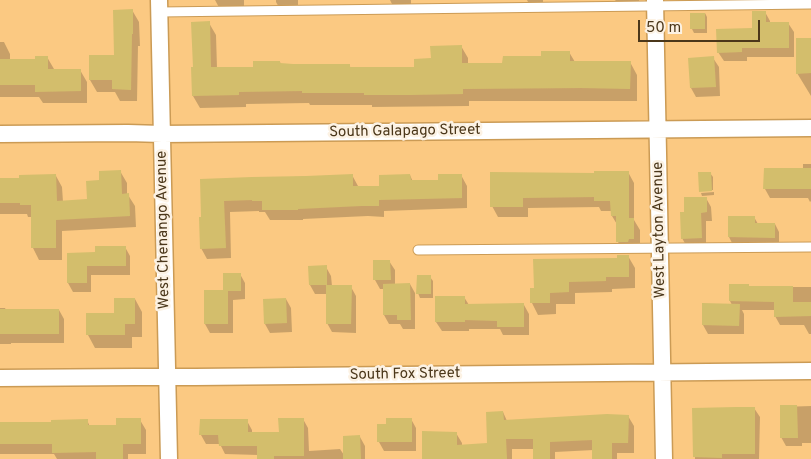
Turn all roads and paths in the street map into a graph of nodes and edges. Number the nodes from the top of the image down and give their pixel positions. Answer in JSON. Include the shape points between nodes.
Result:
{"nodes":[{"id":1,"x":655,"y":2,"type":"edge"},
{"id":2,"x":811,"y":4,"type":"edge"},
{"id":3,"x":159,"y":6,"type":"edge"},
{"id":4,"x":811,"y":128,"type":"edge"},
{"id":5,"x":658,"y":130,"type":"junction"},
{"id":6,"x":0,"y":134,"type":"edge"},
{"id":7,"x":162,"y":134,"type":"junction"},
{"id":8,"x":811,"y":247,"type":"edge"},
{"id":9,"x":660,"y":249,"type":"junction"},
{"id":10,"x":418,"y":250,"type":"dead end"},
{"id":11,"x":811,"y":371,"type":"edge"},
{"id":12,"x":662,"y":372,"type":"junction"},
{"id":13,"x":167,"y":377,"type":"junction"},
{"id":14,"x":0,"y":378,"type":"edge"},
{"id":15,"x":169,"y":459,"type":"edge"},
{"id":16,"x":664,"y":459,"type":"edge"}],
"edges":[{"from":1,"to":2,"type":"lane"},
{"from":1,"to":3,"type":"lane"},
{"from":1,"to":5,"type":"street","name":"West Layton Avenue"},
{"from":3,"to":7,"type":"street","name":"West Chenango Avenue"},
{"from":4,"to":5,"type":"street","name":"South Galapago Street"},
{"from":5,"to":7,"type":"street","name":"South Galapago Street"},
{"from":5,"to":9,"type":"street","name":"West Layton Avenue"},
{"from":6,"to":7,"type":"street","name":"South Galapago Street"},
{"from":7,"to":13,"type":"street","name":"West Chenango Avenue"},
{"from":8,"to":9,"type":"lane"},
{"from":9,"to":10,"type":"lane"},
{"from":9,"to":12,"type":"street","name":"West Layton Avenue"},
{"from":11,"to":12,"type":"street","name":"South Fox Street"},
{"from":12,"to":13,"type":"street","name":"South Fox Street"},
{"from":12,"to":16,"type":"street","name":"West Layton Avenue"},
{"from":13,"to":14,"type":"street","name":"South Fox Street"},
{"from":13,"to":15,"type":"street","name":"West Chenango Avenue"}]}
